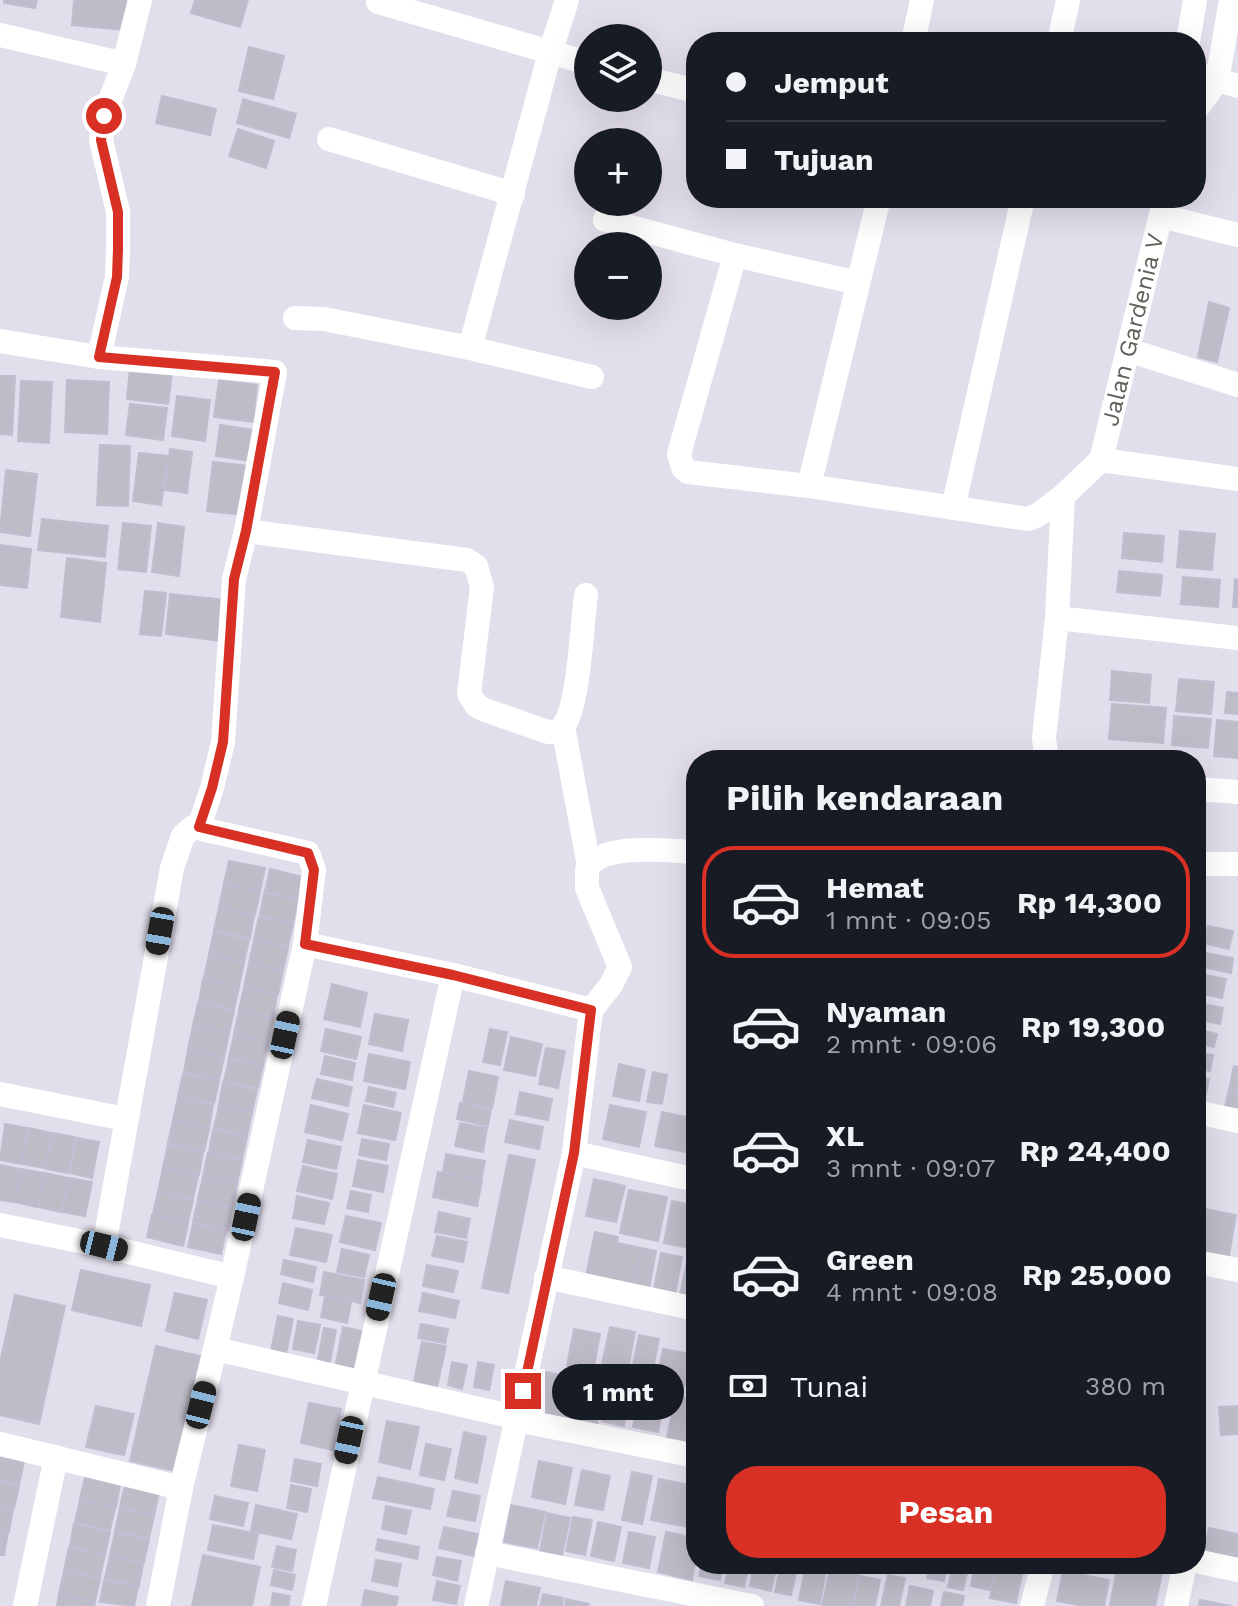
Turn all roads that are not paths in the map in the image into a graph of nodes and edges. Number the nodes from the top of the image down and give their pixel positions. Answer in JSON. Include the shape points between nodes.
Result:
{"nodes":[{"id":1,"x":140,"y":0,"type":"edge"},
{"id":2,"x":567,"y":0,"type":"edge"},
{"id":3,"x":922,"y":0,"type":"edge"},
{"id":4,"x":1068,"y":0,"type":"edge"},
{"id":5,"x":1195,"y":0,"type":"edge"},
{"id":6,"x":1231,"y":0,"type":"edge"},
{"id":7,"x":378,"y":2,"type":"dead end"},
{"id":8,"x":915,"y":32,"type":"edge"},
{"id":9,"x":1061,"y":32,"type":"edge"},
{"id":10,"x":1190,"y":32,"type":"edge"},
{"id":11,"x":0,"y":35,"type":"edge"},
{"id":12,"x":550,"y":53,"type":"junction"},
{"id":13,"x":574,"y":59,"type":"edge"},
{"id":14,"x":124,"y":64,"type":"junction"},
{"id":15,"x":1217,"y":80,"type":"edge"},
{"id":16,"x":662,"y":82,"type":"edge"},
{"id":17,"x":686,"y":88,"type":"edge"},
{"id":18,"x":329,"y":139,"type":"dead end"},
{"id":19,"x":513,"y":194,"type":"junction"},
{"id":20,"x":877,"y":208,"type":"edge"},
{"id":21,"x":1021,"y":208,"type":"edge"},
{"id":22,"x":1163,"y":208,"type":"edge"},
{"id":23,"x":1166,"y":208,"type":"edge"},
{"id":24,"x":605,"y":220,"type":"dead end"},
{"id":25,"x":1238,"y":235,"type":"edge"},
{"id":26,"x":735,"y":255,"type":"junction"},
{"id":27,"x":858,"y":283,"type":"junction"},
{"id":28,"x":295,"y":318,"type":"dead end"},
{"id":29,"x":0,"y":341,"type":"edge"},
{"id":30,"x":470,"y":348,"type":"junction"},
{"id":31,"x":1128,"y":350,"type":"junction"},
{"id":32,"x":99,"y":357,"type":"junction"},
{"id":33,"x":592,"y":377,"type":"dead end"},
{"id":34,"x":1238,"y":385,"type":"edge"},
{"id":35,"x":1101,"y":460,"type":"junction"},
{"id":36,"x":1238,"y":479,"type":"edge"},
{"id":37,"x":809,"y":486,"type":"junction"},
{"id":38,"x":1063,"y":496,"type":"junction"},
{"id":39,"x":953,"y":508,"type":"junction"},
{"id":40,"x":246,"y":531,"type":"junction"},
{"id":41,"x":586,"y":595,"type":"dead end"},
{"id":42,"x":1057,"y":618,"type":"junction"},
{"id":43,"x":1238,"y":638,"type":"edge"},
{"id":44,"x":563,"y":727,"type":"junction"},
{"id":45,"x":1046,"y":750,"type":"edge"},
{"id":46,"x":1206,"y":790,"type":"edge"},
{"id":47,"x":1238,"y":792,"type":"edge"},
{"id":48,"x":199,"y":827,"type":"junction"},
{"id":49,"x":686,"y":852,"type":"edge"},
{"id":50,"x":1206,"y":864,"type":"edge"},
{"id":51,"x":1238,"y":864,"type":"edge"},
{"id":52,"x":589,"y":866,"type":"junction"},
{"id":53,"x":305,"y":944,"type":"junction"},
{"id":54,"x":453,"y":975,"type":"junction"},
{"id":55,"x":591,"y":1010,"type":"junction"},
{"id":56,"x":0,"y":1094,"type":"edge"},
{"id":57,"x":1206,"y":1114,"type":"edge"},
{"id":58,"x":125,"y":1119,"type":"junction"},
{"id":59,"x":1238,"y":1121,"type":"edge"},
{"id":60,"x":574,"y":1153,"type":"junction"},
{"id":61,"x":686,"y":1178,"type":"edge"},
{"id":62,"x":0,"y":1225,"type":"edge"},
{"id":63,"x":104,"y":1246,"type":"junction"},
{"id":64,"x":1206,"y":1264,"type":"edge"},
{"id":65,"x":1238,"y":1270,"type":"edge"},
{"id":66,"x":232,"y":1277,"type":"junction"},
{"id":67,"x":546,"y":1277,"type":"junction"},
{"id":68,"x":686,"y":1307,"type":"edge"},
{"id":69,"x":215,"y":1349,"type":"junction"},
{"id":70,"x":361,"y":1384,"type":"junction"},
{"id":71,"x":517,"y":1420,"type":"junction"},
{"id":72,"x":0,"y":1444,"type":"edge"},
{"id":73,"x":686,"y":1454,"type":"edge"},
{"id":74,"x":56,"y":1457,"type":"junction"},
{"id":75,"x":181,"y":1488,"type":"junction"},
{"id":76,"x":487,"y":1553,"type":"junction"},
{"id":77,"x":1206,"y":1563,"type":"edge"},
{"id":78,"x":1238,"y":1570,"type":"edge"},
{"id":79,"x":1040,"y":1574,"type":"edge"},
{"id":80,"x":1183,"y":1574,"type":"edge"},
{"id":81,"x":25,"y":1606,"type":"edge"},
{"id":82,"x":158,"y":1606,"type":"edge"},
{"id":83,"x":314,"y":1606,"type":"edge"},
{"id":84,"x":476,"y":1606,"type":"edge"},
{"id":85,"x":752,"y":1606,"type":"edge"},
{"id":86,"x":1032,"y":1606,"type":"edge"},
{"id":87,"x":1176,"y":1606,"type":"edge"}],
"edges":[{"from":1,"to":14,"type":"street"},
{"from":2,"to":12,"type":"street"},
{"from":3,"to":8,"type":"street"},
{"from":4,"to":9,"type":"street"},
{"from":5,"to":10,"type":"street"},
{"from":6,"to":15,"type":"street"},
{"from":7,"to":12,"type":"street"},
{"from":11,"to":14,"type":"street"},
{"from":12,"to":13,"type":"street"},
{"from":12,"to":19,"type":"street"},
{"from":14,"to":32,"type":"street","via":[[104,116],[101,140],[118,212],[118,249]]},
{"from":16,"to":17,"type":"street"},
{"from":18,"to":19,"type":"street"},
{"from":19,"to":30,"type":"street"},
{"from":20,"to":27,"type":"street"},
{"from":21,"to":39,"type":"street"},
{"from":22,"to":31,"type":"street","name":"Jalan Gardenia V"},
{"from":23,"to":25,"type":"street"},
{"from":24,"to":26,"type":"street"},
{"from":26,"to":27,"type":"street"},
{"from":26,"to":37,"type":"street","via":[[680,464],[688,472]]},
{"from":27,"to":37,"type":"street"},
{"from":28,"to":30,"type":"street"},
{"from":29,"to":32,"type":"street"},
{"from":30,"to":33,"type":"street"},
{"from":31,"to":34,"type":"street"},
{"from":31,"to":35,"type":"street","name":"Jalan Gardenia V"},
{"from":32,"to":40,"type":"street","via":[[275,372]]},
{"from":35,"to":36,"type":"street"},
{"from":35,"to":38,"type":"street"},
{"from":37,"to":39,"type":"street"},
{"from":38,"to":39,"type":"street","via":[[1028,519]]},
{"from":38,"to":42,"type":"street"},
{"from":40,"to":44,"type":"street","via":[[467,560],[476,566],[482,587],[469,694],[477,706],[495,714],[548,732]]},
{"from":40,"to":48,"type":"street","via":[[234,579],[223,742]]},
{"from":41,"to":44,"type":"street","via":[[572,706]]},
{"from":42,"to":43,"type":"street"},
{"from":42,"to":45,"type":"street"},
{"from":44,"to":52,"type":"street"},
{"from":46,"to":47,"type":"street"},
{"from":48,"to":53,"type":"street","via":[[308,853],[314,870]]},
{"from":48,"to":58,"type":"street","via":[[183,836],[172,868]]},
{"from":49,"to":52,"type":"street","via":[[623,851],[597,858]]},
{"from":50,"to":51,"type":"street"},
{"from":52,"to":55,"type":"street","via":[[587,888],[620,967]]},
{"from":53,"to":54,"type":"street"},
{"from":53,"to":66,"type":"street"},
{"from":54,"to":55,"type":"street"},
{"from":54,"to":70,"type":"street"},
{"from":55,"to":60,"type":"street"},
{"from":56,"to":58,"type":"street"},
{"from":57,"to":59,"type":"street"},
{"from":58,"to":63,"type":"street"},
{"from":60,"to":61,"type":"street"},
{"from":60,"to":67,"type":"street"},
{"from":62,"to":63,"type":"street"},
{"from":63,"to":66,"type":"street"},
{"from":64,"to":65,"type":"street"},
{"from":66,"to":69,"type":"street"},
{"from":67,"to":68,"type":"street"},
{"from":67,"to":71,"type":"street"},
{"from":69,"to":70,"type":"street"},
{"from":69,"to":75,"type":"street"},
{"from":70,"to":71,"type":"street"},
{"from":70,"to":83,"type":"street"},
{"from":71,"to":73,"type":"street"},
{"from":71,"to":76,"type":"street"},
{"from":72,"to":74,"type":"street"},
{"from":74,"to":75,"type":"street"},
{"from":74,"to":81,"type":"street"},
{"from":75,"to":82,"type":"street"},
{"from":76,"to":84,"type":"street"},
{"from":76,"to":85,"type":"street"},
{"from":77,"to":78,"type":"street"},
{"from":79,"to":86,"type":"street"},
{"from":80,"to":87,"type":"street"}]}
